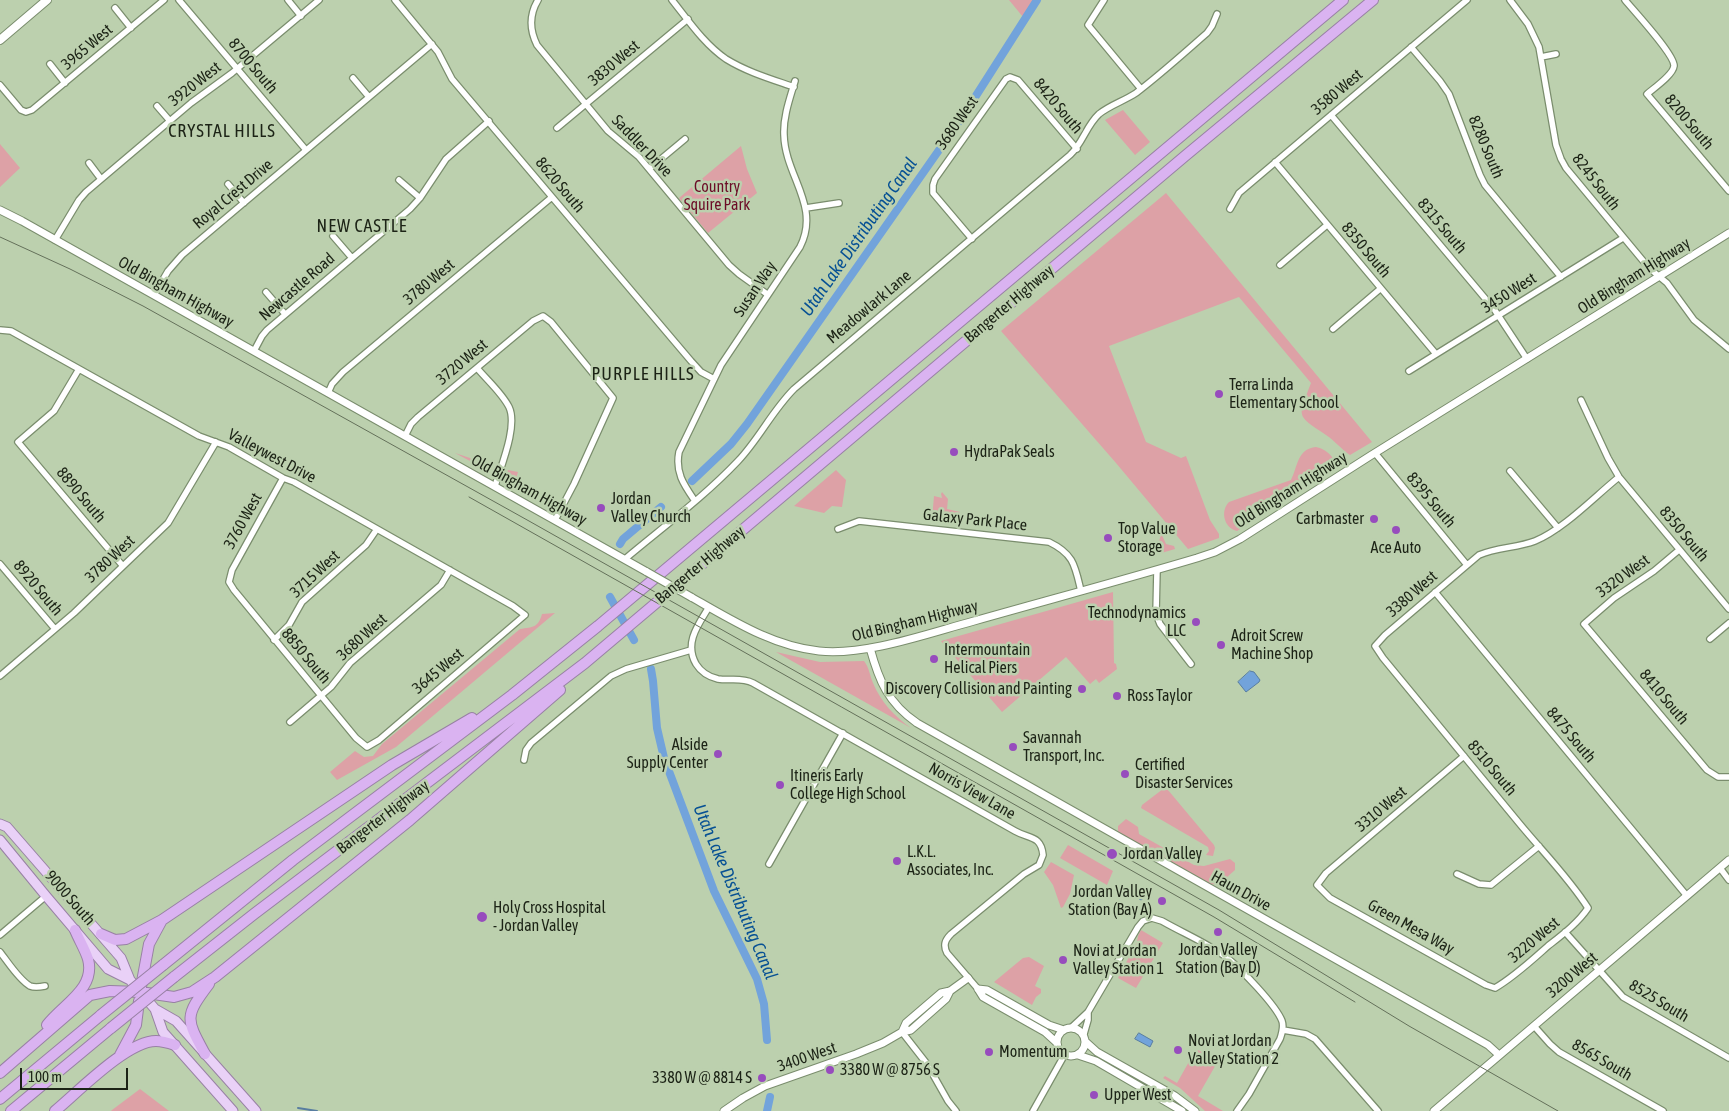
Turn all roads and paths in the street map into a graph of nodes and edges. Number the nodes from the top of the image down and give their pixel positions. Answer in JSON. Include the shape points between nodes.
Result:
{"nodes":[{"id":1,"x":47,"y":0,"type":"edge"},
{"id":2,"x":164,"y":0,"type":"edge"},
{"id":3,"x":179,"y":0,"type":"edge"},
{"id":4,"x":288,"y":0,"type":"edge"},
{"id":5,"x":319,"y":0,"type":"edge"},
{"id":6,"x":538,"y":0,"type":"edge"},
{"id":7,"x":672,"y":0,"type":"edge"},
{"id":8,"x":1104,"y":0,"type":"edge"},
{"id":9,"x":1343,"y":0,"type":"edge"},
{"id":10,"x":1373,"y":0,"type":"edge"},
{"id":11,"x":1467,"y":0,"type":"edge"},
{"id":12,"x":1510,"y":0,"type":"edge"},
{"id":13,"x":1625,"y":0,"type":"edge"},
{"id":14,"x":399,"y":1,"type":"edge"},
{"id":15,"x":115,"y":8,"type":"dead end"},
{"id":16,"x":1217,"y":14,"type":"dead end"},
{"id":17,"x":300,"y":16,"type":"junction"},
{"id":18,"x":688,"y":19,"type":"junction"},
{"id":19,"x":131,"y":28,"type":"junction"},
{"id":20,"x":0,"y":40,"type":"edge"},
{"id":21,"x":432,"y":44,"type":"junction"},
{"id":22,"x":1411,"y":47,"type":"junction"},
{"id":23,"x":1556,"y":54,"type":"dead end"},
{"id":24,"x":1541,"y":57,"type":"junction"},
{"id":25,"x":50,"y":64,"type":"dead end"},
{"id":26,"x":237,"y":68,"type":"junction"},
{"id":27,"x":353,"y":78,"type":"dead end"},
{"id":28,"x":1018,"y":80,"type":"joint"},
{"id":29,"x":66,"y":83,"type":"junction"},
{"id":30,"x":0,"y":85,"type":"edge"},
{"id":31,"x":1141,"y":88,"type":"junction"},
{"id":32,"x":369,"y":97,"type":"junction"},
{"id":33,"x":585,"y":104,"type":"junction"},
{"id":34,"x":157,"y":106,"type":"dead end"},
{"id":35,"x":1331,"y":115,"type":"junction"},
{"id":36,"x":170,"y":121,"type":"junction"},
{"id":37,"x":489,"y":122,"type":"junction"},
{"id":38,"x":557,"y":128,"type":"dead end"},
{"id":39,"x":685,"y":139,"type":"dead end"},
{"id":40,"x":1077,"y":149,"type":"junction"},
{"id":41,"x":306,"y":150,"type":"junction"},
{"id":42,"x":1275,"y":162,"type":"junction"},
{"id":43,"x":89,"y":163,"type":"dead end"},
{"id":44,"x":649,"y":169,"type":"junction"},
{"id":45,"x":102,"y":178,"type":"junction"},
{"id":46,"x":399,"y":180,"type":"dead end"},
{"id":47,"x":228,"y":184,"type":"dead end"},
{"id":48,"x":1729,"y":191,"type":"edge"},
{"id":49,"x":552,"y":197,"type":"junction"},
{"id":50,"x":420,"y":198,"type":"junction"},
{"id":51,"x":839,"y":202,"type":"dead end"},
{"id":52,"x":244,"y":203,"type":"junction"},
{"id":53,"x":806,"y":208,"type":"junction"},
{"id":54,"x":1230,"y":209,"type":"dead end"},
{"id":55,"x":0,"y":210,"type":"edge"},
{"id":56,"x":1328,"y":225,"type":"junction"},
{"id":57,"x":1729,"y":232,"type":"edge"},
{"id":58,"x":333,"y":236,"type":"dead end"},
{"id":59,"x":1624,"y":238,"type":"junction"},
{"id":60,"x":972,"y":239,"type":"junction"},
{"id":61,"x":55,"y":240,"type":"junction"},
{"id":62,"x":352,"y":258,"type":"junction"},
{"id":63,"x":1280,"y":265,"type":"dead end"},
{"id":64,"x":1560,"y":276,"type":"junction"},
{"id":65,"x":1658,"y":276,"type":"junction"},
{"id":66,"x":1380,"y":289,"type":"junction"},
{"id":67,"x":266,"y":292,"type":"dead end"},
{"id":68,"x":767,"y":294,"type":"junction"},
{"id":69,"x":154,"y":295,"type":"junction"},
{"id":70,"x":285,"y":314,"type":"junction"},
{"id":71,"x":1499,"y":315,"type":"junction"},
{"id":72,"x":1333,"y":328,"type":"dead end"},
{"id":73,"x":1,"y":330,"type":"edge"},
{"id":74,"x":1729,"y":349,"type":"edge"},
{"id":75,"x":254,"y":351,"type":"junction"},
{"id":76,"x":1436,"y":354,"type":"junction"},
{"id":77,"x":1527,"y":359,"type":"junction"},
{"id":78,"x":477,"y":368,"type":"junction"},
{"id":79,"x":79,"y":369,"type":"junction"},
{"id":80,"x":1409,"y":371,"type":"dead end"},
{"id":81,"x":714,"y":379,"type":"junction"},
{"id":82,"x":328,"y":393,"type":"junction"},
{"id":83,"x":1580,"y":400,"type":"dead end"},
{"id":84,"x":405,"y":436,"type":"junction"},
{"id":85,"x":216,"y":442,"type":"junction"},
{"id":86,"x":1375,"y":453,"type":"junction"},
{"id":87,"x":1510,"y":471,"type":"dead end"},
{"id":88,"x":1619,"y":477,"type":"junction"},
{"id":89,"x":283,"y":478,"type":"junction"},
{"id":90,"x":495,"y":486,"type":"junction"},
{"id":91,"x":695,"y":500,"type":"junction"},
{"id":92,"x":555,"y":520,"type":"junction"},
{"id":93,"x":1558,"y":528,"type":"junction"},
{"id":94,"x":377,"y":529,"type":"junction"},
{"id":95,"x":838,"y":529,"type":"dead end"},
{"id":96,"x":1679,"y":550,"type":"junction"},
{"id":97,"x":625,"y":559,"type":"junction"},
{"id":98,"x":0,"y":564,"type":"edge"},
{"id":99,"x":122,"y":565,"type":"junction"},
{"id":100,"x":1467,"y":565,"type":"junction"},
{"id":101,"x":450,"y":570,"type":"junction"},
{"id":102,"x":1158,"y":570,"type":"junction"},
{"id":103,"x":229,"y":579,"type":"joint"},
{"id":104,"x":1081,"y":591,"type":"junction"},
{"id":105,"x":1435,"y":592,"type":"junction"},
{"id":106,"x":709,"y":607,"type":"junction"},
{"id":107,"x":1729,"y":609,"type":"edge"},
{"id":108,"x":525,"y":615,"type":"joint"},
{"id":109,"x":1584,"y":624,"type":"joint"},
{"id":110,"x":1729,"y":624,"type":"edge"},
{"id":111,"x":55,"y":630,"type":"junction"},
{"id":112,"x":1710,"y":639,"type":"dead end"},
{"id":113,"x":274,"y":640,"type":"junction"},
{"id":114,"x":1375,"y":646,"type":"joint"},
{"id":115,"x":870,"y":648,"type":"junction"},
{"id":116,"x":690,"y":650,"type":"junction"},
{"id":117,"x":1190,"y":664,"type":"dead end"},
{"id":118,"x":570,"y":675,"type":"junction"},
{"id":119,"x":0,"y":676,"type":"edge"},
{"id":120,"x":512,"y":695,"type":"junction"},
{"id":121,"x":321,"y":696,"type":"junction"},
{"id":122,"x":290,"y":722,"type":"dead end"},
{"id":123,"x":843,"y":733,"type":"junction"},
{"id":124,"x":367,"y":747,"type":"joint"},
{"id":125,"x":1464,"y":756,"type":"junction"},
{"id":126,"x":524,"y":760,"type":"dead end"},
{"id":127,"x":1729,"y":778,"type":"edge"},
{"id":128,"x":0,"y":824,"type":"edge"},
{"id":129,"x":0,"y":840,"type":"edge"},
{"id":130,"x":1539,"y":846,"type":"junction"},
{"id":131,"x":1729,"y":860,"type":"edge"},
{"id":132,"x":769,"y":864,"type":"dead end"},
{"id":133,"x":1720,"y":868,"type":"junction"},
{"id":134,"x":1457,"y":874,"type":"dead end"},
{"id":135,"x":1729,"y":880,"type":"edge"},
{"id":136,"x":1316,"y":885,"type":"joint"},
{"id":137,"x":46,"y":896,"type":"junction"},
{"id":138,"x":1687,"y":896,"type":"junction"},
{"id":139,"x":1588,"y":908,"type":"joint"},
{"id":140,"x":162,"y":920,"type":"junction"},
{"id":141,"x":75,"y":930,"type":"junction"},
{"id":142,"x":1565,"y":932,"type":"junction"},
{"id":143,"x":101,"y":934,"type":"junction"},
{"id":144,"x":0,"y":935,"type":"edge"},
{"id":145,"x":0,"y":952,"type":"edge"},
{"id":146,"x":1598,"y":971,"type":"junction"},
{"id":147,"x":215,"y":977,"type":"junction"},
{"id":148,"x":968,"y":978,"type":"junction"},
{"id":149,"x":130,"y":980,"type":"junction"},
{"id":150,"x":45,"y":986,"type":"dead end"},
{"id":151,"x":1495,"y":988,"type":"joint"},
{"id":152,"x":978,"y":989,"type":"junction"},
{"id":153,"x":140,"y":992,"type":"junction"},
{"id":154,"x":154,"y":1009,"type":"junction"},
{"id":155,"x":1088,"y":1012,"type":"junction"},
{"id":156,"x":1534,"y":1026,"type":"junction"},
{"id":157,"x":1072,"y":1027,"type":"junction"},
{"id":158,"x":1064,"y":1030,"type":"junction"},
{"id":159,"x":1283,"y":1030,"type":"junction"},
{"id":160,"x":902,"y":1032,"type":"junction"},
{"id":161,"x":1085,"y":1038,"type":"junction"},
{"id":162,"x":1057,"y":1043,"type":"junction"},
{"id":163,"x":175,"y":1045,"type":"junction"},
{"id":164,"x":31,"y":1046,"type":"junction"},
{"id":165,"x":205,"y":1054,"type":"junction"},
{"id":166,"x":1065,"y":1054,"type":"junction"},
{"id":167,"x":1078,"y":1054,"type":"junction"},
{"id":168,"x":1500,"y":1055,"type":"junction"},
{"id":169,"x":120,"y":1056,"type":"junction"},
{"id":170,"x":1729,"y":1058,"type":"edge"},
{"id":171,"x":0,"y":1073,"type":"edge"},
{"id":172,"x":0,"y":1099,"type":"edge"},
{"id":173,"x":11,"y":1111,"type":"edge"},
{"id":174,"x":55,"y":1111,"type":"edge"},
{"id":175,"x":233,"y":1111,"type":"edge"},
{"id":176,"x":256,"y":1111,"type":"edge"},
{"id":177,"x":724,"y":1111,"type":"edge"},
{"id":178,"x":956,"y":1111,"type":"edge"},
{"id":179,"x":1033,"y":1111,"type":"edge"},
{"id":180,"x":1182,"y":1111,"type":"edge"},
{"id":181,"x":1195,"y":1111,"type":"edge"},
{"id":182,"x":1237,"y":1111,"type":"edge"},
{"id":183,"x":1378,"y":1111,"type":"edge"},
{"id":184,"x":1434,"y":1111,"type":"edge"},
{"id":185,"x":1663,"y":1111,"type":"edge"}],
"edges":[{"from":1,"to":20,"type":"main road"},
{"from":2,"to":19,"type":"street","name":"3965 West"},
{"from":3,"to":26,"type":"street","name":"8700 South"},
{"from":4,"to":17,"type":"street"},
{"from":5,"to":17,"type":"street","name":"3920 West"},
{"from":6,"to":33,"type":"street","name":"Saddler Drive","via":[[530,21],[533,38]]},
{"from":7,"to":18,"type":"street"},
{"from":8,"to":31,"type":"street","via":[[1088,25]]},
{"from":9,"to":120,"type":"highway","name":"Bangerter Highway"},
{"from":10,"to":118,"type":"highway","name":"Bangerter Highway"},
{"from":11,"to":22,"type":"street","name":"3580 West"},
{"from":12,"to":24,"type":"street","name":"8245 South","via":[[1534,35]]},
{"from":13,"to":48,"type":"street","name":"8200 South","via":[[1674,61],[1671,73],[1647,94]]},
{"from":14,"to":21,"type":"street","name":"8620 South"},
{"from":15,"to":19,"type":"street"},
{"from":16,"to":31,"type":"street","name":"Meadowlark Lane","via":[[1209,31]]},
{"from":17,"to":26,"type":"street","name":"3920 West"},
{"from":18,"to":33,"type":"street","name":"3830 West"},
{"from":18,"to":53,"type":"street","name":"Susan Way","via":[[725,58],[746,70],[795,84],[785,121],[784,141]]},
{"from":19,"to":29,"type":"street","name":"3965 West"},
{"from":21,"to":32,"type":"street","name":"Royal Crest Drive"},
{"from":21,"to":37,"type":"street","name":"8620 South","via":[[452,79]]},
{"from":22,"to":35,"type":"street","name":"3580 West"},
{"from":22,"to":64,"type":"street","name":"8280 South","via":[[1449,94],[1485,185]]},
{"from":23,"to":24,"type":"street"},
{"from":24,"to":59,"type":"street","name":"8245 South","via":[[1561,159]]},
{"from":25,"to":29,"type":"street"},
{"from":26,"to":36,"type":"street","name":"3920 West"},
{"from":26,"to":41,"type":"street","name":"8700 South"},
{"from":27,"to":32,"type":"street"},
{"from":28,"to":40,"type":"street","name":"8420 South"},
{"from":28,"to":60,"type":"street","name":"3680 West","via":[[1010,77],[1002,84],[935,179],[932,189]]},
{"from":29,"to":30,"type":"street","name":"3965 West","via":[[26,112]]},
{"from":31,"to":40,"type":"street","name":"Meadowlark Lane","via":[[1097,116]]},
{"from":32,"to":41,"type":"street","name":"Royal Crest Drive"},
{"from":33,"to":38,"type":"street","name":"3830 West"},
{"from":33,"to":44,"type":"street","name":"Saddler Drive","via":[[608,131]]},
{"from":34,"to":36,"type":"street"},
{"from":35,"to":42,"type":"street","name":"3580 West"},
{"from":35,"to":71,"type":"street","name":"8315 South"},
{"from":36,"to":45,"type":"street","name":"3920 West"},
{"from":37,"to":49,"type":"street","name":"8620 South"},
{"from":37,"to":50,"type":"street","name":"Newcastle Road","via":[[446,159]]},
{"from":39,"to":44,"type":"street"},
{"from":40,"to":60,"type":"street","name":"Meadowlark Lane"},
{"from":41,"to":52,"type":"street","name":"Royal Crest Drive"},
{"from":42,"to":54,"type":"street","name":"3580 West","via":[[1239,193]]},
{"from":42,"to":56,"type":"street","name":"8350 South"},
{"from":43,"to":45,"type":"street"},
{"from":44,"to":68,"type":"street","name":"Saddler Drive","via":[[729,265]]},
{"from":45,"to":61,"type":"street","name":"3920 West","via":[[79,200]]},
{"from":46,"to":50,"type":"street"},
{"from":47,"to":52,"type":"street"},
{"from":49,"to":81,"type":"street","name":"8620 South","via":[[697,368]]},
{"from":49,"to":82,"type":"street","name":"3780 West","via":[[343,372]]},
{"from":50,"to":62,"type":"street","name":"Newcastle Road"},
{"from":51,"to":53,"type":"street"},
{"from":52,"to":69,"type":"street","name":"Royal Crest Drive","via":[[174,263]]},
{"from":53,"to":68,"type":"street","name":"Susan Way","via":[[803,242]]},
{"from":55,"to":61,"type":"street","name":"Old Bingham Highway"},
{"from":56,"to":63,"type":"street"},
{"from":56,"to":66,"type":"street","name":"8350 South"},
{"from":57,"to":65,"type":"street","name":"Old Bingham Highway"},
{"from":58,"to":62,"type":"street"},
{"from":59,"to":64,"type":"street","name":"3450 West"},
{"from":59,"to":65,"type":"street","name":"8245 South"},
{"from":60,"to":91,"type":"street","name":"Meadowlark Lane","via":[[794,389],[732,468]]},
{"from":61,"to":69,"type":"street","name":"Old Bingham Highway"},
{"from":62,"to":70,"type":"street","name":"Newcastle Road"},
{"from":64,"to":71,"type":"street","name":"3450 West"},
{"from":65,"to":74,"type":"street","name":"8245 South","via":[[1667,283],[1694,320]]},
{"from":65,"to":77,"type":"street","name":"Old Bingham Highway"},
{"from":66,"to":72,"type":"street"},
{"from":66,"to":76,"type":"street","name":"8350 South"},
{"from":67,"to":70,"type":"street"},
{"from":68,"to":81,"type":"street","name":"Susan Way"},
{"from":69,"to":75,"type":"street","name":"Old Bingham Highway"},
{"from":70,"to":75,"type":"street","name":"Newcastle Road","via":[[262,336]]},
{"from":71,"to":76,"type":"street","name":"3450 West"},
{"from":71,"to":77,"type":"street","name":"8315 South"},
{"from":73,"to":79,"type":"street","name":"Valleywest Drive","via":[[12,331]]},
{"from":75,"to":82,"type":"street","name":"Old Bingham Highway"},
{"from":76,"to":80,"type":"street","name":"3450 West"},
{"from":77,"to":86,"type":"street","name":"Old Bingham Highway"},
{"from":78,"to":84,"type":"street","name":"3720 West","via":[[415,420]]},
{"from":78,"to":90,"type":"street","via":[[503,399],[512,416]]},
{"from":78,"to":92,"type":"street","name":"3720 West","via":[[543,316],[614,398]]},
{"from":79,"to":85,"type":"street","name":"Valleywest Drive","via":[[199,436]]},
{"from":79,"to":99,"type":"street","name":"8890 South","via":[[54,411],[18,442]]},
{"from":81,"to":91,"type":"street","name":"Susan Way","via":[[679,452],[679,474]]},
{"from":82,"to":84,"type":"street","name":"Old Bingham Highway"},
{"from":83,"to":88,"type":"street","name":"8350 South"},
{"from":84,"to":90,"type":"street","name":"Old Bingham Highway"},
{"from":85,"to":89,"type":"street","name":"Valleywest Drive"},
{"from":85,"to":99,"type":"street","name":"3780 West","via":[[168,523]]},
{"from":86,"to":100,"type":"street","name":"8395 South"},
{"from":86,"to":102,"type":"street","name":"Old Bingham Highway","via":[[1233,543]]},
{"from":87,"to":93,"type":"street"},
{"from":88,"to":93,"type":"street","name":"3380 West"},
{"from":88,"to":96,"type":"street","name":"8350 South"},
{"from":89,"to":94,"type":"street","name":"Valleywest Drive"},
{"from":89,"to":103,"type":"street","name":"3760 West"},
{"from":90,"to":92,"type":"street","name":"Old Bingham Highway"},
{"from":91,"to":97,"type":"street","name":"Meadowlark Lane"},
{"from":92,"to":97,"type":"street","name":"Old Bingham Highway"},
{"from":93,"to":100,"type":"street","name":"3380 West","via":[[1522,545],[1489,550]]},
{"from":94,"to":101,"type":"street","name":"Valleywest Drive"},
{"from":94,"to":113,"type":"street","name":"3715 West","via":[[366,545],[308,595],[289,625]]},
{"from":95,"to":104,"type":"street","name":"Galaxy Park Place","via":[[859,521],[1049,542],[1069,555]]},
{"from":96,"to":107,"type":"street","name":"8350 South"},
{"from":96,"to":109,"type":"street","name":"3320 West"},
{"from":97,"to":106,"type":"street","name":"Old Bingham Highway","bridge":true},
{"from":98,"to":111,"type":"street","name":"8920 South"},
{"from":99,"to":111,"type":"street","name":"3780 West"},
{"from":100,"to":105,"type":"street","name":"3380 West"},
{"from":101,"to":108,"type":"street","name":"Valleywest Drive"},
{"from":101,"to":121,"type":"street","name":"3680 West","via":[[441,585],[350,663]]},
{"from":102,"to":104,"type":"street","name":"Old Bingham Highway"},
{"from":102,"to":117,"type":"street","via":[[1156,614]]},
{"from":103,"to":113,"type":"street","name":"8850 South","via":[[234,590]]},
{"from":104,"to":115,"type":"street","name":"Old Bingham Highway"},
{"from":105,"to":114,"type":"street","name":"3380 West"},
{"from":105,"to":138,"type":"street","name":"8475 South"},
{"from":106,"to":115,"type":"street","name":"Old Bingham Highway","via":[[750,630],[786,644],[844,652]]},
{"from":106,"to":116,"type":"street","via":[[693,635]]},
{"from":108,"to":124,"type":"street","name":"3645 West"},
{"from":109,"to":127,"type":"street","name":"8410 South","via":[[1707,770]]},
{"from":110,"to":112,"type":"street"},
{"from":111,"to":119,"type":"street","name":"3780 West"},
{"from":113,"to":121,"type":"street","name":"8850 South"},
{"from":114,"to":125,"type":"street","name":"8510 South"},
{"from":115,"to":168,"type":"street","name":"Haun Drive","via":[[886,692],[902,712],[917,723],[1488,1045]]},
{"from":116,"to":123,"type":"street","name":"Norris View Lane","via":[[698,667],[707,675],[717,679],[750,681]]},
{"from":116,"to":126,"type":"street","via":[[626,668],[611,676],[531,743]]},
{"from":118,"to":147,"type":"highway","via":[[560,690],[410,820]]},
{"from":118,"to":173,"type":"highway","name":"Bangerter Highway","bridge":true,"via":[[254,914]]},
{"from":120,"to":140,"type":"highway","via":[[392,765]]},
{"from":120,"to":172,"type":"highway","name":"Bangerter Highway","bridge":true,"via":[[292,860]]},
{"from":121,"to":122,"type":"street","name":"3680 West"},
{"from":121,"to":124,"type":"street","name":"8850 South"},
{"from":123,"to":132,"type":"street"},
{"from":123,"to":148,"type":"street","name":"Norris View Lane","via":[[1041,844],[1044,855],[1039,865],[949,936],[945,944],[947,953]]},
{"from":125,"to":130,"type":"street","name":"8510 South"},
{"from":125,"to":136,"type":"street","name":"3310 West"},
{"from":128,"to":143,"type":"main road","name":"9000 South","via":[[8,828]]},
{"from":129,"to":137,"type":"main road","name":"9000 South"},
{"from":130,"to":134,"type":"street","via":[[1491,885],[1479,884]]},
{"from":130,"to":139,"type":"street","name":"8510 South"},
{"from":131,"to":133,"type":"street","name":"3200 West"},
{"from":133,"to":135,"type":"street"},
{"from":133,"to":138,"type":"street","name":"3200 West"},
{"from":136,"to":151,"type":"street","name":"Green Mesa Way","via":[[1330,898]]},
{"from":137,"to":141,"type":"main road","name":"9000 South"},
{"from":137,"to":144,"type":"street"},
{"from":138,"to":146,"type":"street","name":"3200 West"},
{"from":139,"to":142,"type":"street","name":"3220 West"},
{"from":140,"to":143,"type":"highway","via":[[126,939],[115,940]]},
{"from":140,"to":153,"type":"highway","via":[[150,944]]},
{"from":141,"to":149,"type":"main road","name":"9000 South","via":[[108,969]]},
{"from":141,"to":164,"type":"highway","via":[[88,958],[90,971],[85,987],[55,1015]]},
{"from":142,"to":146,"type":"street","name":"8525 South"},
{"from":142,"to":151,"type":"street","name":"3220 West"},
{"from":143,"to":149,"type":"main road","name":"9000 South","via":[[121,958]]},
{"from":145,"to":150,"type":"street","via":[[30,986]]},
{"from":146,"to":156,"type":"street","name":"3200 West"},
{"from":146,"to":170,"type":"street","name":"8525 South","via":[[1623,997]]},
{"from":147,"to":153,"type":"highway","via":[[184,995]]},
{"from":147,"to":165,"type":"highway","via":[[192,1008],[190,1023]]},
{"from":148,"to":152,"type":"street"},
{"from":148,"to":160,"type":"street","name":"3400 West","via":[[950,992],[941,993],[906,1023]]},
{"from":149,"to":153,"type":"main road","name":"9000 South"},
{"from":152,"to":158,"type":"street","via":[[987,990]]},
{"from":152,"to":162,"type":"street","via":[[983,997],[1045,1032]]},
{"from":153,"to":154,"type":"main road","name":"9000 South"},
{"from":153,"to":164,"type":"highway","via":[[110,991],[90,995]]},
{"from":153,"to":169,"type":"highway","via":[[136,1024]]},
{"from":154,"to":163,"type":"main road","name":"9000 South","via":[[163,1032]]},
{"from":154,"to":165,"type":"main road","name":"9000 South","via":[[176,1021]]},
{"from":155,"to":157,"type":"street"},
{"from":155,"to":159,"type":"street","via":[[1138,927],[1155,918],[1232,962],[1277,1012]]},
{"from":155,"to":161,"type":"street"},
{"from":156,"to":168,"type":"street","name":"3200 West"},
{"from":156,"to":185,"type":"street","name":"8565 South","via":[[1559,1052]]},
{"from":157,"to":158,"type":"street"},
{"from":157,"to":161,"type":"street","via":[[1081,1031]]},
{"from":158,"to":162,"type":"street"},
{"from":159,"to":182,"type":"street"},
{"from":159,"to":183,"type":"street","via":[[1315,1038]]},
{"from":160,"to":177,"type":"street","name":"3400 West","via":[[871,1048],[765,1086]]},
{"from":160,"to":178,"type":"street","via":[[927,1064]]},
{"from":161,"to":167,"type":"street","via":[[1082,1052]]},
{"from":161,"to":181,"type":"street","via":[[1097,1052],[1175,1096]]},
{"from":162,"to":166,"type":"street"},
{"from":163,"to":169,"type":"highway","via":[[155,1041]]},
{"from":163,"to":175,"type":"main road","name":"9000 South"},
{"from":164,"to":171,"type":"highway"},
{"from":165,"to":176,"type":"main road","name":"9000 South"},
{"from":166,"to":167,"type":"street"},
{"from":166,"to":179,"type":"street"},
{"from":167,"to":180,"type":"street","via":[[1096,1061]]},
{"from":168,"to":184,"type":"street","name":"3200 West"},
{"from":169,"to":174,"type":"highway"}]}
